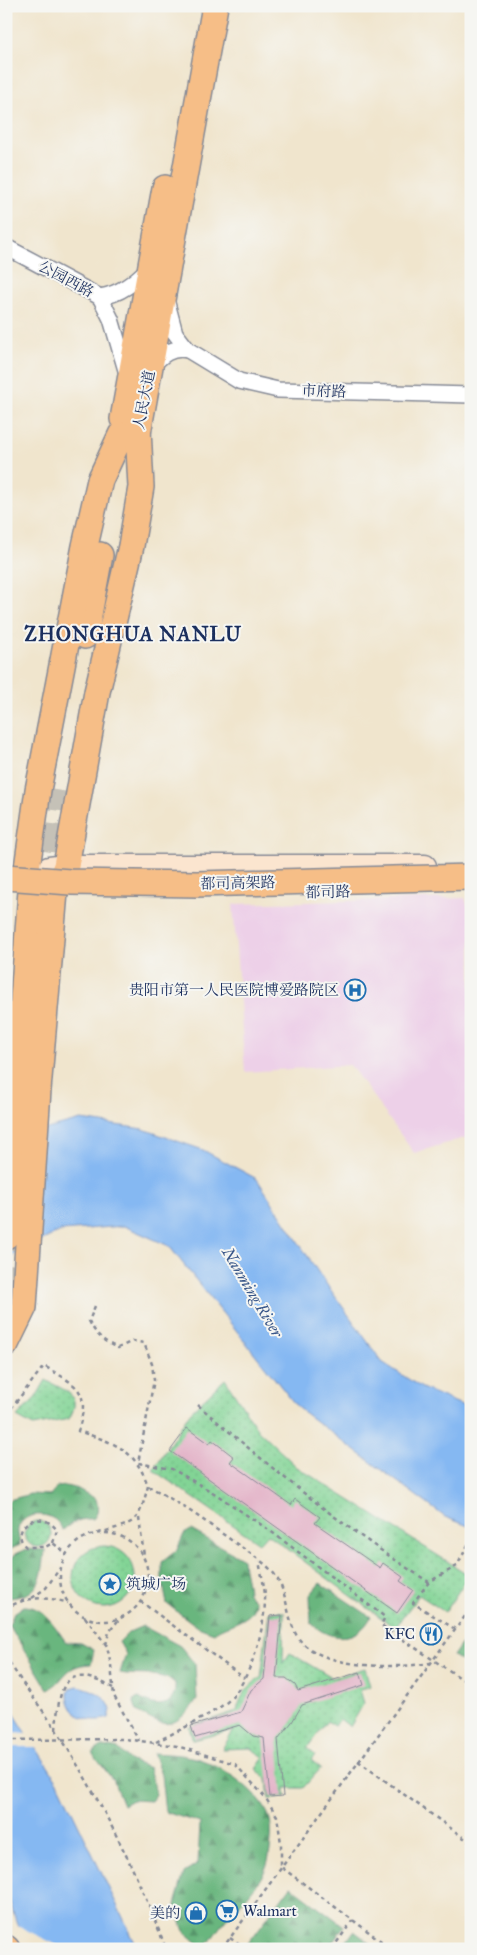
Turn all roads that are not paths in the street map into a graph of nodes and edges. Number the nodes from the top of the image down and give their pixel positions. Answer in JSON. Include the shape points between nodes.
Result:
{"nodes":[{"id":1,"x":200,"y":6,"type":"edge"},
{"id":2,"x":214,"y":6,"type":"edge"},
{"id":3,"x":6,"y":247,"type":"edge"},
{"id":4,"x":157,"y":277,"type":"junction"},
{"id":5,"x":100,"y":297,"type":"junction"},
{"id":6,"x":188,"y":350,"type":"junction"},
{"id":7,"x":139,"y":376,"type":"junction"},
{"id":8,"x":471,"y":396,"type":"edge"},
{"id":9,"x":129,"y":432,"type":"junction"},
{"id":10,"x":56,"y":790,"type":"tunnel mouth"},
{"id":11,"x":66,"y":866,"type":"junction"},
{"id":12,"x":25,"y":879,"type":"edge"},
{"id":13,"x":468,"y":880,"type":"edge"},
{"id":14,"x":6,"y":888,"type":"edge"},
{"id":15,"x":28,"y":1090,"type":"junction"},
{"id":16,"x":6,"y":1236,"type":"tunnel mouth"},
{"id":17,"x":6,"y":1344,"type":"edge"}],
"edges":[{"from":1,"to":4,"type":"main road","name":"人民大道"},
{"from":2,"to":4,"type":"main road","name":"人民大道"},
{"from":3,"to":5,"type":"street","name":"公园西路"},
{"from":4,"to":5,"type":"street","via":[[112,296]]},
{"from":4,"to":6,"type":"street","via":[[175,333]]},
{"from":4,"to":7,"type":"main road","name":"人民大道"},
{"from":5,"to":7,"type":"street"},
{"from":6,"to":7,"type":"street","via":[[171,350]]},
{"from":6,"to":8,"type":"street","name":"市府路","via":[[239,380],[278,390]]},
{"from":7,"to":9,"type":"main road","name":"人民大道"},
{"from":9,"to":10,"type":"main road","name":"人民大道"},
{"from":9,"to":11,"type":"main road","via":[[141,488],[97,692]]},
{"from":9,"to":12,"type":"main road","via":[[100,480],[38,790]]},
{"from":11,"to":12,"type":"main road"},
{"from":11,"to":12,"type":"main road","name":"都司路"},
{"from":11,"to":13,"type":"main road","name":"都司路"},
{"from":12,"to":13,"type":"main road","name":"都司高架路","bridge":true,"via":[[197,884]]},
{"from":12,"to":13,"type":"main road","name":"都司路","via":[[197,894]]},
{"from":12,"to":14,"type":"main road","name":"都司路"},
{"from":12,"to":15,"type":"main road"},
{"from":15,"to":16,"type":"main road"},
{"from":15,"to":17,"type":"main road","via":[[24,1307]]}]}
